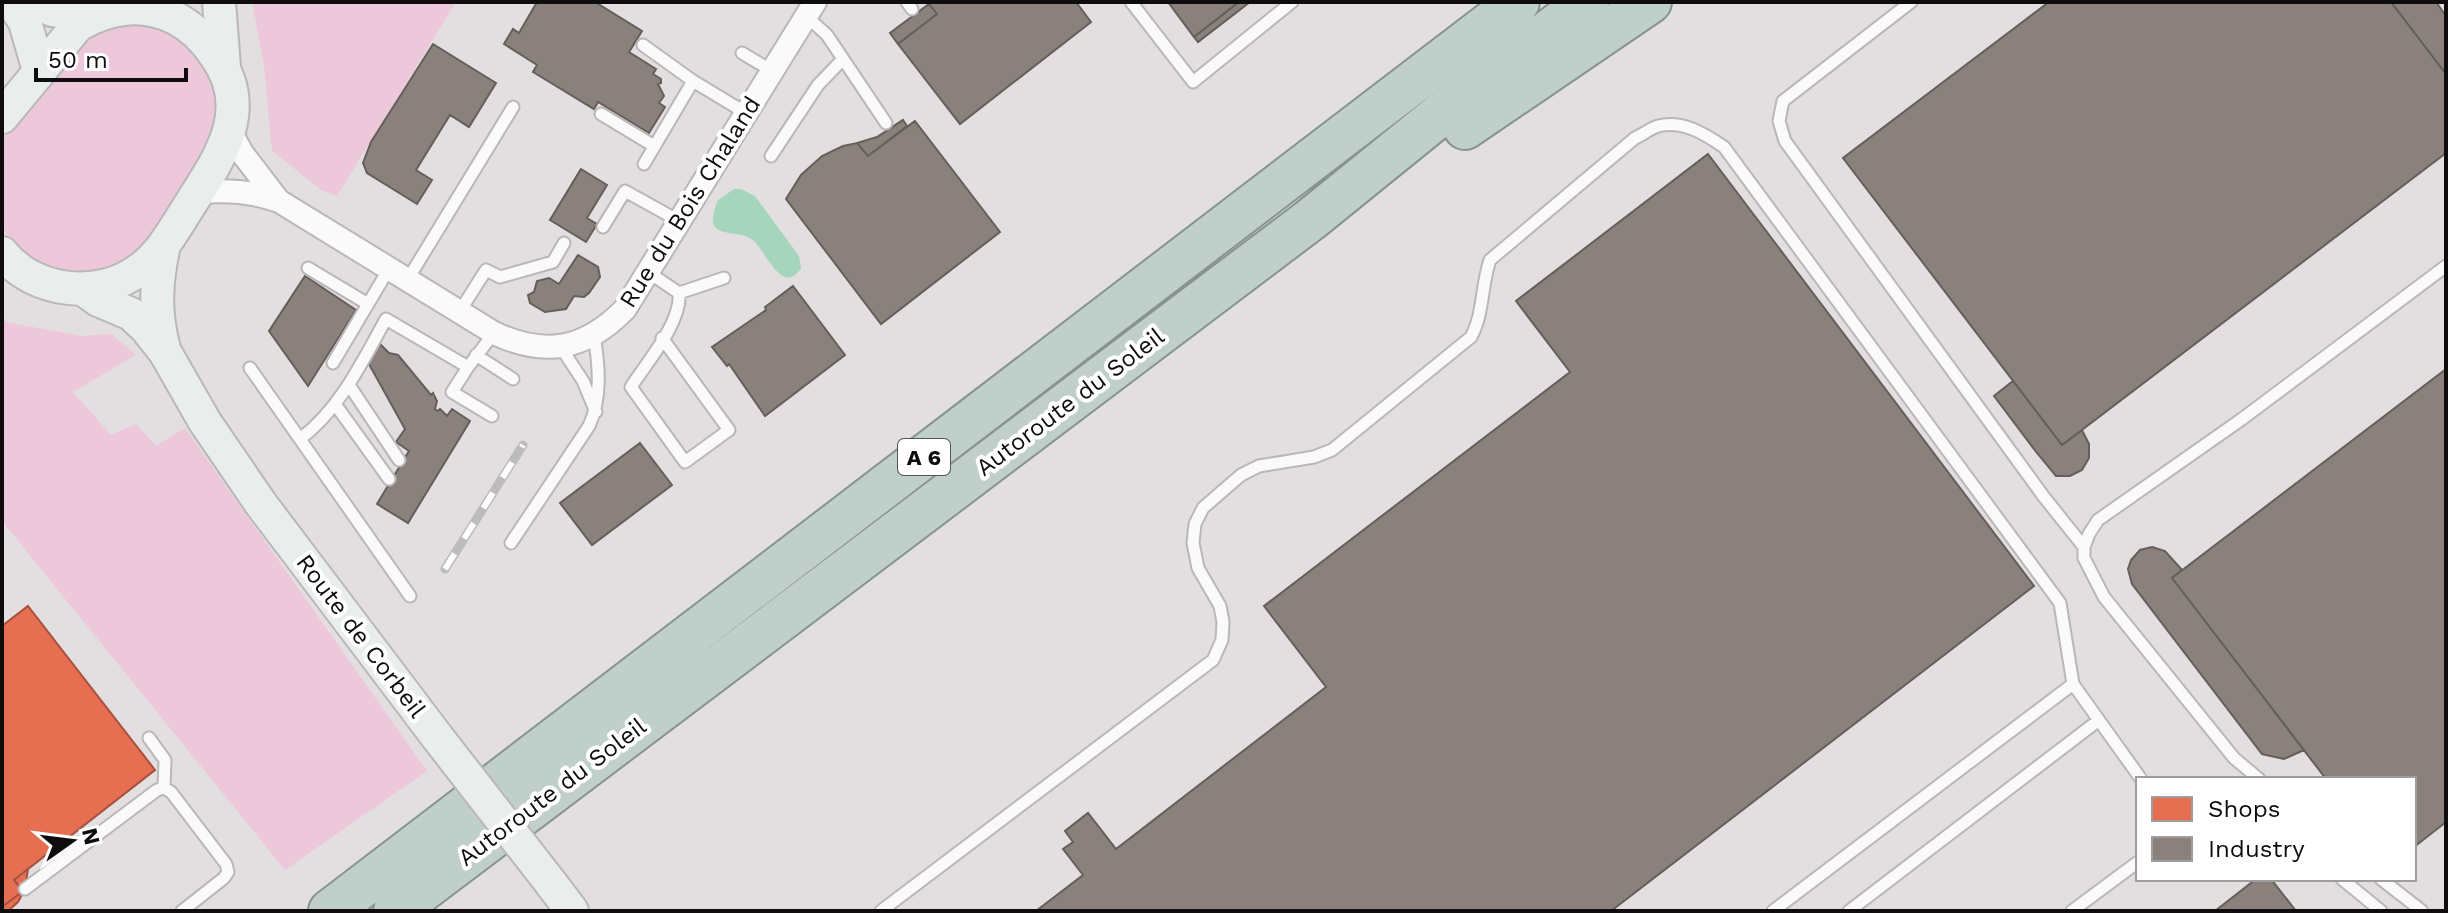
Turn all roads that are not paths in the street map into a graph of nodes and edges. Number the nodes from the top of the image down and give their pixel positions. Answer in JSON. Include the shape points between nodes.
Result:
{"nodes":[{"id":1,"x":2,"y":2,"type":"edge"},
{"id":2,"x":34,"y":2,"type":"edge"},
{"id":3,"x":219,"y":2,"type":"edge"},
{"id":4,"x":1131,"y":2,"type":"edge"},
{"id":5,"x":1292,"y":2,"type":"edge"},
{"id":6,"x":1518,"y":2,"type":"edge"},
{"id":7,"x":1587,"y":2,"type":"edge"},
{"id":8,"x":1650,"y":2,"type":"edge"},
{"id":9,"x":1911,"y":2,"type":"edge"},
{"id":10,"x":140,"y":4,"type":"edge"},
{"id":11,"x":810,"y":9,"type":"edge"},
{"id":12,"x":95,"y":15,"type":"junction"},
{"id":13,"x":12,"y":19,"type":"edge"},
{"id":14,"x":643,"y":45,"type":"dead end"},
{"id":15,"x":742,"y":53,"type":"dead end"},
{"id":16,"x":843,"y":59,"type":"junction"},
{"id":17,"x":224,"y":67,"type":"junction"},
{"id":18,"x":772,"y":71,"type":"junction"},
{"id":19,"x":38,"y":72,"type":"junction"},
{"id":20,"x":693,"y":81,"type":"junction"},
{"id":21,"x":513,"y":107,"type":"dead end"},
{"id":22,"x":3,"y":112,"type":"edge"},
{"id":23,"x":746,"y":113,"type":"junction"},
{"id":24,"x":601,"y":114,"type":"dead end"},
{"id":25,"x":886,"y":123,"type":"dead end"},
{"id":26,"x":230,"y":131,"type":"junction"},
{"id":27,"x":654,"y":146,"type":"junction"},
{"id":28,"x":771,"y":156,"type":"dead end"},
{"id":29,"x":644,"y":164,"type":"dead end"},
{"id":30,"x":198,"y":192,"type":"junction"},
{"id":31,"x":279,"y":201,"type":"junction"},
{"id":32,"x":1310,"y":220,"type":"junction"},
{"id":33,"x":679,"y":221,"type":"junction"},
{"id":34,"x":603,"y":227,"type":"dead end"},
{"id":35,"x":564,"y":243,"type":"dead end"},
{"id":36,"x":164,"y":244,"type":"junction"},
{"id":37,"x":2,"y":253,"type":"edge"},
{"id":38,"x":2446,"y":266,"type":"edge"},
{"id":39,"x":308,"y":268,"type":"dead end"},
{"id":40,"x":648,"y":272,"type":"junction"},
{"id":41,"x":399,"y":273,"type":"junction"},
{"id":42,"x":724,"y":278,"type":"dead end"},
{"id":43,"x":42,"y":282,"type":"junction"},
{"id":44,"x":2,"y":287,"type":"edge"},
{"id":45,"x":83,"y":289,"type":"junction"},
{"id":46,"x":679,"y":293,"type":"junction"},
{"id":47,"x":368,"y":304,"type":"junction"},
{"id":48,"x":460,"y":311,"type":"junction"},
{"id":49,"x":494,"y":333,"type":"junction"},
{"id":50,"x":594,"y":335,"type":"junction"},
{"id":51,"x":662,"y":338,"type":"junction"},
{"id":52,"x":560,"y":346,"type":"junction"},
{"id":53,"x":165,"y":352,"type":"junction"},
{"id":54,"x":476,"y":355,"type":"junction"},
{"id":55,"x":333,"y":363,"type":"dead end"},
{"id":56,"x":468,"y":367,"type":"junction"},
{"id":57,"x":250,"y":368,"type":"dead end"},
{"id":58,"x":513,"y":379,"type":"dead end"},
{"id":59,"x":349,"y":385,"type":"junction"},
{"id":60,"x":335,"y":404,"type":"junction"},
{"id":61,"x":596,"y":412,"type":"junction"},
{"id":62,"x":492,"y":416,"type":"dead end"},
{"id":63,"x":300,"y":439,"type":"junction"},
{"id":64,"x":399,"y":460,"type":"dead end"},
{"id":65,"x":389,"y":479,"type":"dead end"},
{"id":66,"x":511,"y":543,"type":"dead end"},
{"id":67,"x":2084,"y":547,"type":"junction"},
{"id":68,"x":410,"y":596,"type":"dead end"},
{"id":69,"x":2073,"y":684,"type":"junction"},
{"id":70,"x":2099,"y":720,"type":"junction"},
{"id":71,"x":149,"y":738,"type":"dead end"},
{"id":72,"x":2140,"y":777,"type":"edge"},
{"id":73,"x":2257,"y":777,"type":"edge"},
{"id":74,"x":164,"y":788,"type":"junction"},
{"id":75,"x":2136,"y":863,"type":"edge"},
{"id":76,"x":2344,"y":881,"type":"edge"},
{"id":77,"x":2384,"y":881,"type":"edge"},
{"id":78,"x":25,"y":889,"type":"dead end"},
{"id":79,"x":182,"y":911,"type":"edge"},
{"id":80,"x":330,"y":911,"type":"edge"},
{"id":81,"x":395,"y":911,"type":"edge"},
{"id":82,"x":572,"y":911,"type":"edge"},
{"id":83,"x":881,"y":911,"type":"edge"},
{"id":84,"x":1773,"y":911,"type":"edge"},
{"id":85,"x":1849,"y":911,"type":"edge"},
{"id":86,"x":2072,"y":911,"type":"edge"},
{"id":87,"x":2381,"y":911,"type":"edge"},
{"id":88,"x":2422,"y":911,"type":"edge"}],
"edges":[{"from":1,"to":13,"type":"lane"},
{"from":2,"to":12,"type":"street","via":[[52,10]]},
{"from":3,"to":17,"type":"street"},
{"from":4,"to":5,"type":"lane","via":[[1193,82]]},
{"from":6,"to":80,"type":"highway","name":"Autoroute du Soleil","number":"A 6"},
{"from":7,"to":32,"type":"highway","name":"Autoroute du Soleil","number":"A 6"},
{"from":8,"to":32,"type":"highway","via":[[1458,132]]},
{"from":9,"to":67,"type":"lane","via":[[1783,101],[1779,121],[1785,141]]},
{"from":10,"to":12,"type":"street"},
{"from":10,"to":17,"type":"street","via":[[185,22]]},
{"from":11,"to":16,"type":"lane"},
{"from":11,"to":18,"type":"street","name":"Rue du Bois Chaland"},
{"from":12,"to":19,"type":"street","via":[[78,25]]},
{"from":13,"to":19,"type":"street","via":[[25,22]]},
{"from":14,"to":20,"type":"lane"},
{"from":15,"to":18,"type":"lane"},
{"from":16,"to":25,"type":"lane"},
{"from":16,"to":28,"type":"lane","via":[[818,85]]},
{"from":17,"to":26,"type":"street","via":[[232,91]]},
{"from":18,"to":23,"type":"street","name":"Rue du Bois Chaland"},
{"from":19,"to":22,"type":"street"},
{"from":20,"to":23,"type":"lane"},
{"from":20,"to":27,"type":"lane"},
{"from":21,"to":41,"type":"lane"},
{"from":23,"to":33,"type":"street","name":"Rue du Bois Chaland"},
{"from":24,"to":27,"type":"lane"},
{"from":26,"to":30,"type":"street"},
{"from":26,"to":31,"type":"street","name":"Rue du Bois Chaland"},
{"from":27,"to":29,"type":"lane"},
{"from":30,"to":31,"type":"street","name":"Rue du Bois Chaland","via":[[243,191]]},
{"from":30,"to":36,"type":"street"},
{"from":31,"to":41,"type":"street","name":"Rue du Bois Chaland"},
{"from":32,"to":81,"type":"highway","name":"Autoroute du Soleil","number":"A 6"},
{"from":33,"to":34,"type":"lane","via":[[625,191]]},
{"from":33,"to":40,"type":"street","name":"Rue du Bois Chaland"},
{"from":35,"to":48,"type":"lane","via":[[553,262],[500,277],[486,270]]},
{"from":36,"to":45,"type":"street","via":[[123,280]]},
{"from":36,"to":53,"type":"street","name":"Route de Corbeil","via":[[156,291]]},
{"from":37,"to":43,"type":"street"},
{"from":38,"to":67,"type":"lane","via":[[2098,520]]},
{"from":39,"to":47,"type":"lane"},
{"from":40,"to":46,"type":"lane"},
{"from":40,"to":50,"type":"street","name":"Rue du Bois Chaland","via":[[625,309]]},
{"from":41,"to":47,"type":"lane"},
{"from":41,"to":48,"type":"street","name":"Rue du Bois Chaland"},
{"from":42,"to":46,"type":"lane"},
{"from":43,"to":44,"type":"street"},
{"from":43,"to":45,"type":"street"},
{"from":45,"to":53,"type":"street","name":"Route de Corbeil","via":[[131,314]]},
{"from":46,"to":51,"type":"lane","via":[[675,319]]},
{"from":47,"to":55,"type":"lane"},
{"from":48,"to":49,"type":"street","name":"Rue du Bois Chaland"},
{"from":49,"to":52,"type":"street","name":"Rue du Bois Chaland","via":[[518,344]]},
{"from":49,"to":54,"type":"lane"},
{"from":50,"to":52,"type":"street","name":"Rue du Bois Chaland"},
{"from":50,"to":61,"type":"lane"},
{"from":51,"to":51,"type":"lane","via":[[631,387],[685,462],[729,430]]},
{"from":52,"to":61,"type":"lane"},
{"from":53,"to":82,"type":"street","name":"Route de Corbeil","bridge":true,"via":[[261,504]]},
{"from":54,"to":56,"type":"lane"},
{"from":54,"to":58,"type":"lane"},
{"from":56,"to":59,"type":"lane","via":[[386,319]]},
{"from":56,"to":62,"type":"lane","via":[[452,392]]},
{"from":57,"to":63,"type":"lane"},
{"from":59,"to":60,"type":"lane"},
{"from":59,"to":64,"type":"lane"},
{"from":60,"to":63,"type":"lane","via":[[320,425]]},
{"from":60,"to":65,"type":"lane"},
{"from":61,"to":66,"type":"lane"},
{"from":63,"to":68,"type":"lane"},
{"from":67,"to":73,"type":"lane","via":[[2084,558],[2104,597],[2234,758]]},
{"from":69,"to":70,"type":"lane"},
{"from":69,"to":83,"type":"lane","via":[[2060,603],[1724,147],[1700,131],[1658,126],[1635,138],[1490,260],[1482,281],[1480,321],[1471,337],[1332,450],[1259,466],[1203,508],[1193,543],[1198,568],[1223,622],[1213,660]]},
{"from":69,"to":84,"type":"lane"},
{"from":70,"to":72,"type":"lane"},
{"from":70,"to":85,"type":"lane"},
{"from":71,"to":74,"type":"lane","via":[[165,760]]},
{"from":74,"to":78,"type":"lane"},
{"from":74,"to":79,"type":"lane","via":[[228,872]]},
{"from":75,"to":86,"type":"lane"},
{"from":76,"to":87,"type":"lane"},
{"from":77,"to":88,"type":"lane"}]}
